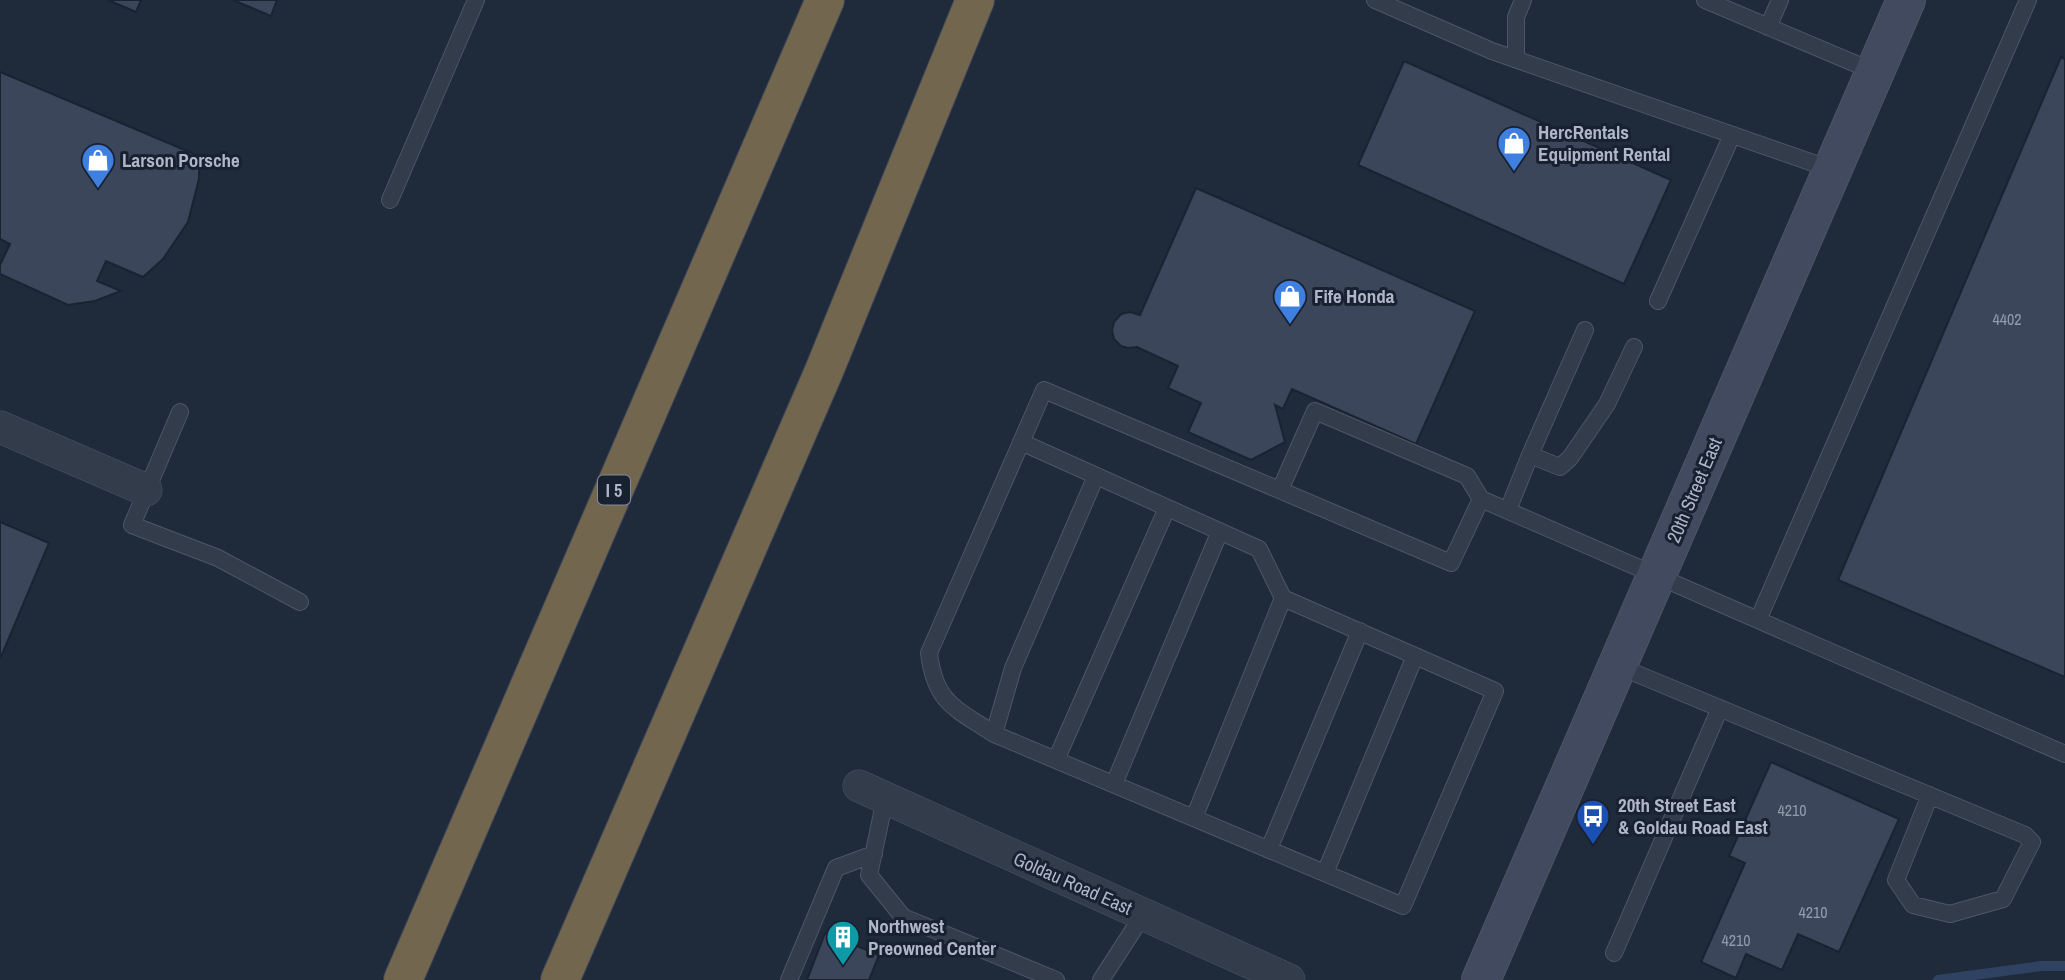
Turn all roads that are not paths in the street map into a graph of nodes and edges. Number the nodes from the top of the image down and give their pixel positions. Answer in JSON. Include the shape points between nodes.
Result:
{"nodes":[{"id":1,"x":476,"y":0,"type":"edge"},
{"id":2,"x":825,"y":0,"type":"edge"},
{"id":3,"x":975,"y":0,"type":"edge"},
{"id":4,"x":1375,"y":0,"type":"edge"},
{"id":5,"x":1523,"y":0,"type":"edge"},
{"id":6,"x":1705,"y":0,"type":"edge"},
{"id":7,"x":1780,"y":0,"type":"edge"},
{"id":8,"x":1906,"y":0,"type":"edge"},
{"id":9,"x":2028,"y":0,"type":"edge"},
{"id":10,"x":1768,"y":27,"type":"junction"},
{"id":11,"x":1516,"y":59,"type":"junction"},
{"id":12,"x":1875,"y":72,"type":"junction"},
{"id":13,"x":1732,"y":135,"type":"junction"},
{"id":14,"x":1833,"y":170,"type":"junction"},
{"id":15,"x":390,"y":200,"type":"dead end"},
{"id":16,"x":1658,"y":301,"type":"dead end"},
{"id":17,"x":1585,"y":330,"type":"dead end"},
{"id":18,"x":1634,"y":347,"type":"dead end"},
{"id":19,"x":180,"y":412,"type":"dead end"},
{"id":20,"x":0,"y":427,"type":"edge"},
{"id":21,"x":1021,"y":442,"type":"junction"},
{"id":22,"x":1530,"y":455,"type":"junction"},
{"id":23,"x":1096,"y":476,"type":"junction"},
{"id":24,"x":146,"y":490,"type":"junction"},
{"id":25,"x":1280,"y":490,"type":"junction"},
{"id":26,"x":1481,"y":499,"type":"junction"},
{"id":27,"x":1167,"y":508,"type":"junction"},
{"id":28,"x":1508,"y":510,"type":"junction"},
{"id":29,"x":1220,"y":531,"type":"junction"},
{"id":30,"x":1656,"y":576,"type":"junction"},
{"id":31,"x":1283,"y":598,"type":"junction"},
{"id":32,"x":300,"y":602,"type":"dead end"},
{"id":33,"x":1758,"y":620,"type":"junction"},
{"id":34,"x":1360,"y":631,"type":"junction"},
{"id":35,"x":1415,"y":656,"type":"junction"},
{"id":36,"x":1618,"y":666,"type":"junction"},
{"id":37,"x":1720,"y":708,"type":"junction"},
{"id":38,"x":994,"y":734,"type":"junction"},
{"id":39,"x":2065,"y":754,"type":"edge"},
{"id":40,"x":1056,"y":760,"type":"junction"},
{"id":41,"x":1114,"y":784,"type":"junction"},
{"id":42,"x":872,"y":792,"type":"joint"},
{"id":43,"x":1930,"y":795,"type":"junction"},
{"id":44,"x":1194,"y":818,"type":"junction"},
{"id":45,"x":1269,"y":849,"type":"junction"},
{"id":46,"x":874,"y":854,"type":"junction"},
{"id":47,"x":1325,"y":873,"type":"junction"},
{"id":48,"x":1143,"y":915,"type":"junction"},
{"id":49,"x":1614,"y":953,"type":"dead end"},
{"id":50,"x":403,"y":980,"type":"edge"},
{"id":51,"x":560,"y":980,"type":"edge"},
{"id":52,"x":789,"y":980,"type":"edge"},
{"id":53,"x":1056,"y":980,"type":"edge"},
{"id":54,"x":1101,"y":980,"type":"edge"},
{"id":55,"x":1289,"y":980,"type":"edge"},
{"id":56,"x":1481,"y":980,"type":"edge"}],
"edges":[{"from":1,"to":15,"type":"lane"},
{"from":2,"to":50,"type":"highway","number":"I 5"},
{"from":3,"to":51,"type":"highway","via":[[824,371]]},
{"from":4,"to":11,"type":"lane"},
{"from":5,"to":11,"type":"lane","via":[[1516,17]]},
{"from":6,"to":10,"type":"lane"},
{"from":7,"to":10,"type":"lane"},
{"from":8,"to":12,"type":"main road","name":"20th Street East"},
{"from":9,"to":33,"type":"lane"},
{"from":10,"to":12,"type":"lane"},
{"from":11,"to":13,"type":"lane"},
{"from":12,"to":14,"type":"main road","name":"20th Street East"},
{"from":13,"to":14,"type":"lane"},
{"from":13,"to":16,"type":"lane"},
{"from":14,"to":30,"type":"main road","name":"20th Street East"},
{"from":17,"to":22,"type":"lane"},
{"from":18,"to":22,"type":"lane","via":[[1607,404],[1570,458],[1560,467]]},
{"from":19,"to":24,"type":"lane"},
{"from":20,"to":24,"type":"street"},
{"from":21,"to":23,"type":"lane"},
{"from":21,"to":25,"type":"lane","via":[[1044,390]]},
{"from":21,"to":38,"type":"lane","via":[[929,653],[932,678],[948,704]]},
{"from":22,"to":28,"type":"lane"},
{"from":23,"to":27,"type":"lane"},
{"from":23,"to":38,"type":"lane","via":[[1013,668]]},
{"from":24,"to":32,"type":"lane","via":[[132,525],[218,558]]},
{"from":25,"to":26,"type":"lane","via":[[1451,563]]},
{"from":25,"to":26,"type":"lane","via":[[1315,411],[1467,476]]},
{"from":26,"to":28,"type":"lane"},
{"from":27,"to":29,"type":"lane"},
{"from":27,"to":40,"type":"lane"},
{"from":28,"to":30,"type":"lane"},
{"from":29,"to":31,"type":"lane","via":[[1259,549]]},
{"from":29,"to":41,"type":"lane"},
{"from":30,"to":33,"type":"lane"},
{"from":30,"to":36,"type":"main road","name":"20th Street East"},
{"from":31,"to":34,"type":"lane"},
{"from":31,"to":44,"type":"lane"},
{"from":33,"to":39,"type":"lane"},
{"from":34,"to":35,"type":"lane"},
{"from":34,"to":45,"type":"lane"},
{"from":35,"to":47,"type":"lane"},
{"from":35,"to":47,"type":"lane","via":[[1495,691],[1403,906]]},
{"from":36,"to":37,"type":"lane"},
{"from":36,"to":56,"type":"main road","name":"20th Street East"},
{"from":37,"to":43,"type":"lane"},
{"from":37,"to":49,"type":"lane"},
{"from":38,"to":40,"type":"lane"},
{"from":40,"to":41,"type":"lane"},
{"from":41,"to":44,"type":"lane"},
{"from":42,"to":46,"type":"lane"},
{"from":42,"to":48,"type":"street","name":"Goldau Road East"},
{"from":43,"to":43,"type":"lane","via":[[2032,842],[2003,899],[1950,914],[1913,905],[1896,880]]},
{"from":44,"to":45,"type":"lane"},
{"from":45,"to":47,"type":"lane"},
{"from":46,"to":52,"type":"lane","via":[[836,868]]},
{"from":46,"to":53,"type":"lane","via":[[869,875],[903,917]]},
{"from":48,"to":54,"type":"lane"},
{"from":48,"to":55,"type":"street","name":"Goldau Road East"}]}
